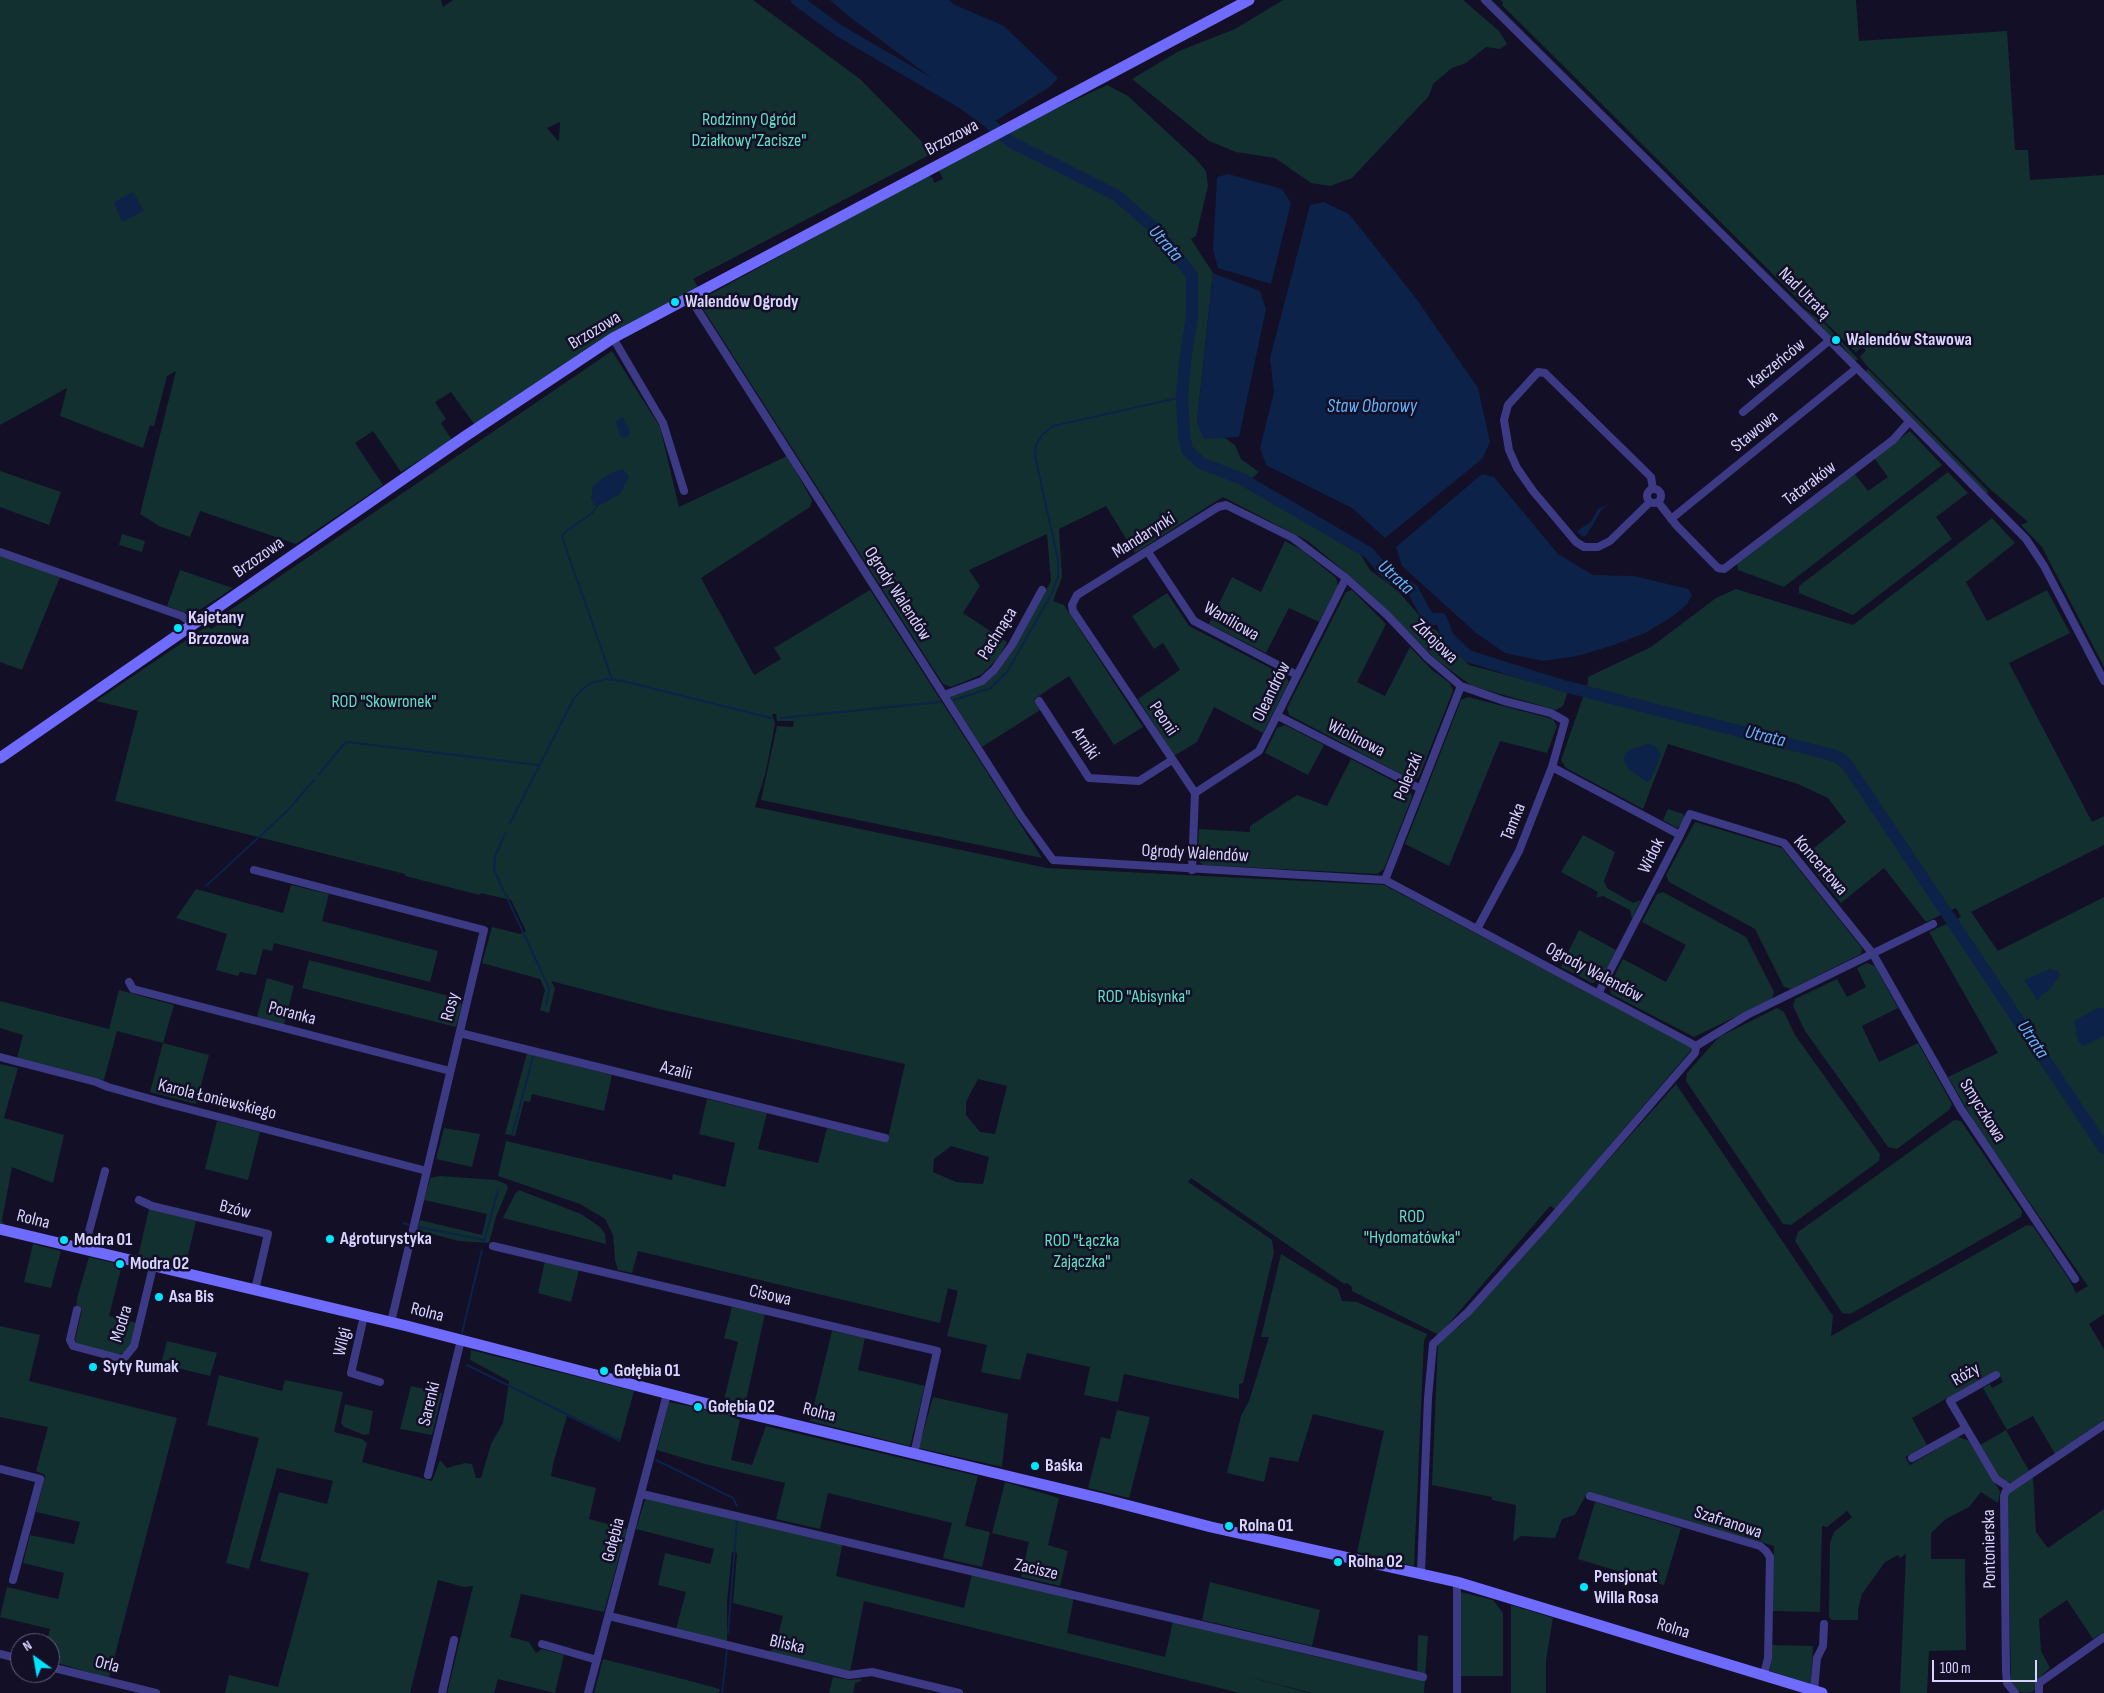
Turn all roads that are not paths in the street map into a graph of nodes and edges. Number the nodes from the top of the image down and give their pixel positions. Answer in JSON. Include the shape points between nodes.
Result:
{"nodes":[{"id":1,"x":1249,"y":0,"type":"edge"},
{"id":2,"x":1485,"y":0,"type":"edge"},
{"id":3,"x":690,"y":298,"type":"junction"},
{"id":4,"x":613,"y":338,"type":"junction"},
{"id":5,"x":1830,"y":340,"type":"junction"},
{"id":6,"x":1857,"y":368,"type":"junction"},
{"id":7,"x":1743,"y":412,"type":"dead end"},
{"id":8,"x":1909,"y":422,"type":"junction"},
{"id":9,"x":1653,"y":489,"type":"junction"},
{"id":10,"x":684,"y":491,"type":"dead end"},
{"id":11,"x":1654,"y":502,"type":"junction"},
{"id":12,"x":1226,"y":505,"type":"joint"},
{"id":13,"x":1672,"y":519,"type":"junction"},
{"id":14,"x":0,"y":552,"type":"edge"},
{"id":15,"x":1148,"y":552,"type":"junction"},
{"id":16,"x":1346,"y":578,"type":"junction"},
{"id":17,"x":1042,"y":590,"type":"dead end"},
{"id":18,"x":1077,"y":595,"type":"joint"},
{"id":19,"x":193,"y":625,"type":"junction"},
{"id":20,"x":1297,"y":675,"type":"junction"},
{"id":21,"x":2104,"y":681,"type":"edge"},
{"id":22,"x":1461,"y":686,"type":"junction"},
{"id":23,"x":944,"y":695,"type":"junction"},
{"id":24,"x":1039,"y":702,"type":"dead end"},
{"id":25,"x":1278,"y":716,"type":"junction"},
{"id":26,"x":1565,"y":721,"type":"joint"},
{"id":27,"x":0,"y":758,"type":"edge"},
{"id":28,"x":1172,"y":760,"type":"junction"},
{"id":29,"x":1552,"y":767,"type":"junction"},
{"id":30,"x":1420,"y":789,"type":"junction"},
{"id":31,"x":1195,"y":794,"type":"junction"},
{"id":32,"x":1680,"y":835,"type":"junction"},
{"id":33,"x":254,"y":870,"type":"dead end"},
{"id":34,"x":1192,"y":870,"type":"junction"},
{"id":35,"x":1385,"y":880,"type":"junction"},
{"id":36,"x":1933,"y":924,"type":"dead end"},
{"id":37,"x":1477,"y":929,"type":"junction"},
{"id":38,"x":1873,"y":954,"type":"junction"},
{"id":39,"x":129,"y":982,"type":"dead end"},
{"id":40,"x":1599,"y":992,"type":"junction"},
{"id":41,"x":460,"y":1033,"type":"junction"},
{"id":42,"x":1696,"y":1046,"type":"junction"},
{"id":43,"x":0,"y":1057,"type":"edge"},
{"id":44,"x":450,"y":1071,"type":"junction"},
{"id":45,"x":886,"y":1138,"type":"dead end"},
{"id":46,"x":105,"y":1171,"type":"dead end"},
{"id":47,"x":427,"y":1171,"type":"junction"},
{"id":48,"x":138,"y":1200,"type":"dead end"},
{"id":49,"x":0,"y":1232,"type":"edge"},
{"id":50,"x":492,"y":1246,"type":"dead end"},
{"id":51,"x":84,"y":1250,"type":"junction"},
{"id":52,"x":153,"y":1267,"type":"junction"},
{"id":53,"x":2075,"y":1279,"type":"dead end"},
{"id":54,"x":255,"y":1290,"type":"junction"},
{"id":55,"x":77,"y":1310,"type":"dead end"},
{"id":56,"x":364,"y":1316,"type":"junction"},
{"id":57,"x":391,"y":1322,"type":"junction"},
{"id":58,"x":461,"y":1340,"type":"junction"},
{"id":59,"x":1996,"y":1375,"type":"dead end"},
{"id":60,"x":380,"y":1382,"type":"dead end"},
{"id":61,"x":667,"y":1394,"type":"junction"},
{"id":62,"x":2104,"y":1425,"type":"edge"},
{"id":63,"x":1966,"y":1428,"type":"junction"},
{"id":64,"x":914,"y":1454,"type":"junction"},
{"id":65,"x":1912,"y":1458,"type":"dead end"},
{"id":66,"x":0,"y":1468,"type":"edge"},
{"id":67,"x":428,"y":1475,"type":"dead end"},
{"id":68,"x":2010,"y":1488,"type":"junction"},
{"id":69,"x":642,"y":1494,"type":"junction"},
{"id":70,"x":1590,"y":1496,"type":"dead end"},
{"id":71,"x":1421,"y":1574,"type":"junction"},
{"id":72,"x":13,"y":1580,"type":"dead end"},
{"id":73,"x":1456,"y":1582,"type":"junction"},
{"id":74,"x":609,"y":1616,"type":"junction"},
{"id":75,"x":1824,"y":1624,"type":"dead end"},
{"id":76,"x":2104,"y":1638,"type":"edge"},
{"id":77,"x":454,"y":1640,"type":"dead end"},
{"id":78,"x":542,"y":1644,"type":"dead end"},
{"id":79,"x":598,"y":1660,"type":"junction"},
{"id":80,"x":60,"y":1669,"type":"edge"},
{"id":81,"x":1764,"y":1674,"type":"junction"},
{"id":82,"x":1423,"y":1676,"type":"dead end"},
{"id":83,"x":1797,"y":1689,"type":"edge"},
{"id":84,"x":1818,"y":1692,"type":"edge"},
{"id":85,"x":156,"y":1693,"type":"edge"},
{"id":86,"x":442,"y":1693,"type":"edge"},
{"id":87,"x":588,"y":1693,"type":"edge"},
{"id":88,"x":960,"y":1693,"type":"edge"},
{"id":89,"x":1457,"y":1693,"type":"edge"},
{"id":90,"x":2015,"y":1693,"type":"edge"},
{"id":91,"x":2039,"y":1693,"type":"edge"}],
"edges":[{"from":1,"to":3,"type":"street","name":"Brzozowa"},
{"from":2,"to":5,"type":"street","name":"Nad Utratą"},
{"from":3,"to":4,"type":"street","name":"Brzozowa"},
{"from":3,"to":23,"type":"street","name":"Ogrody Walendów"},
{"from":4,"to":10,"type":"street","via":[[663,423]]},
{"from":4,"to":19,"type":"street","name":"Brzozowa"},
{"from":5,"to":6,"type":"street","name":"Nad Utratą"},
{"from":5,"to":7,"type":"street","name":"Kaczeńców"},
{"from":6,"to":8,"type":"street","name":"Nad Utratą"},
{"from":6,"to":13,"type":"street","name":"Stawowa"},
{"from":8,"to":13,"type":"street","name":"Tataraków","via":[[1893,440],[1727,568],[1718,568]]},
{"from":8,"to":21,"type":"street","name":"Nad Utratą","via":[[2026,539],[2044,566]]},
{"from":9,"to":11,"type":"street","via":[[1647,493]]},
{"from":9,"to":11,"type":"street","via":[[1660,492],[1661,499]]},
{"from":9,"to":11,"type":"street","via":[[1651,477],[1545,372],[1538,372],[1508,405],[1504,420],[1509,450],[1517,468],[1576,542],[1584,547],[1598,547],[1610,541]]},
{"from":11,"to":13,"type":"street"},
{"from":12,"to":15,"type":"street","name":"Mandarynki","via":[[1218,506]]},
{"from":12,"to":16,"type":"street","name":"Zdrojowa","via":[[1293,538]]},
{"from":14,"to":19,"type":"street","via":[[184,617]]},
{"from":15,"to":18,"type":"street","name":"Mandarynki"},
{"from":15,"to":20,"type":"street","name":"Waniliowa","via":[[1194,621]]},
{"from":16,"to":20,"type":"street","name":"Oleandrów"},
{"from":16,"to":22,"type":"street","name":"Zdrojowa"},
{"from":17,"to":23,"type":"street","name":"Pachnąca","via":[[1012,646],[994,670],[976,684]]},
{"from":18,"to":28,"type":"street","name":"Peonii","via":[[1073,611]]},
{"from":19,"to":27,"type":"street","name":"Brzozowa"},
{"from":20,"to":25,"type":"street","name":"Oleandrów"},
{"from":22,"to":26,"type":"street","name":"Zdrojowa","via":[[1504,702],[1551,713]]},
{"from":22,"to":30,"type":"street","name":"Poleczki"},
{"from":23,"to":34,"type":"street","name":"Ogrody Walendów","via":[[1038,842],[1053,860]]},
{"from":24,"to":28,"type":"street","name":"Arniki","via":[[1090,778],[1139,781]]},
{"from":25,"to":30,"type":"street","name":"Wiolinowa"},
{"from":25,"to":31,"type":"street","name":"Oleandrów","via":[[1260,751]]},
{"from":26,"to":29,"type":"street","name":"Tamka"},
{"from":28,"to":31,"type":"street","name":"Peonii"},
{"from":29,"to":32,"type":"street","name":"Widok"},
{"from":29,"to":37,"type":"street","name":"Tamka","via":[[1519,851]]},
{"from":30,"to":35,"type":"street","name":"Poleczki"},
{"from":31,"to":34,"type":"street"},
{"from":32,"to":38,"type":"street","name":"Koncertowa","via":[[1690,814],[1784,843]]},
{"from":32,"to":40,"type":"street","name":"Widok"},
{"from":33,"to":41,"type":"street","name":"Rosy","via":[[484,930]]},
{"from":34,"to":35,"type":"street","name":"Ogrody Walendów"},
{"from":35,"to":37,"type":"street","name":"Ogrody Walendów"},
{"from":36,"to":38,"type":"street"},
{"from":37,"to":40,"type":"street","name":"Ogrody Walendów"},
{"from":38,"to":42,"type":"street","via":[[1747,1016]]},
{"from":38,"to":53,"type":"street","name":"Smyczkowa","via":[[1961,1109]]},
{"from":39,"to":44,"type":"street","name":"Poranka","via":[[133,989]]},
{"from":40,"to":42,"type":"street","name":"Ogrody Walendów"},
{"from":41,"to":44,"type":"street","name":"Rosy"},
{"from":41,"to":45,"type":"street","name":"Azalii"},
{"from":42,"to":71,"type":"street","via":[[1695,1053],[1547,1224],[1468,1312],[1434,1344],[1428,1398]]},
{"from":43,"to":47,"type":"street","name":"Karola Łoniewskiego"},
{"from":44,"to":47,"type":"street","name":"Rosy"},
{"from":46,"to":51,"type":"street"},
{"from":47,"to":57,"type":"street","name":"Rosy"},
{"from":48,"to":54,"type":"street","name":"Bzów","via":[[268,1234]]},
{"from":49,"to":51,"type":"street","name":"Rolna"},
{"from":50,"to":64,"type":"street","name":"Cisowa","via":[[937,1351]]},
{"from":51,"to":52,"type":"street","name":"Rolna"},
{"from":52,"to":54,"type":"street","name":"Rolna"},
{"from":52,"to":55,"type":"street","name":"Modra","via":[[134,1346],[122,1359],[73,1346],[70,1340]]},
{"from":54,"to":56,"type":"street","name":"Rolna"},
{"from":56,"to":57,"type":"street","name":"Rolna"},
{"from":56,"to":60,"type":"street","name":"Wilgi","via":[[351,1373]]},
{"from":57,"to":58,"type":"street","name":"Rolna"},
{"from":58,"to":61,"type":"street","name":"Rolna"},
{"from":58,"to":67,"type":"street","name":"Sarenki"},
{"from":59,"to":63,"type":"street","name":"Róży","via":[[1950,1401]]},
{"from":61,"to":64,"type":"street","name":"Rolna"},
{"from":61,"to":69,"type":"street","name":"Gołębia"},
{"from":62,"to":68,"type":"street","name":"Pontonierska"},
{"from":63,"to":65,"type":"street"},
{"from":63,"to":68,"type":"street","name":"Róży","via":[[1996,1479]]},
{"from":64,"to":71,"type":"street","name":"Rolna","via":[[1211,1527]]},
{"from":66,"to":72,"type":"street","via":[[40,1478]]},
{"from":68,"to":90,"type":"street","name":"Pontonierska","via":[[2004,1496],[2006,1671],[2007,1683]]},
{"from":69,"to":74,"type":"street","name":"Gołębia"},
{"from":69,"to":82,"type":"street","name":"Zacisze"},
{"from":70,"to":81,"type":"street","name":"Szafranowa","via":[[1760,1546],[1766,1551],[1770,1566],[1768,1658]]},
{"from":71,"to":73,"type":"street","name":"Rolna"},
{"from":73,"to":81,"type":"street","name":"Rolna"},
{"from":73,"to":89,"type":"street"},
{"from":74,"to":79,"type":"street","name":"Gołębia"},
{"from":74,"to":88,"type":"street","name":"Bliska","via":[[850,1675],[872,1672]]},
{"from":75,"to":84,"type":"street","via":[[1823,1646],[1817,1658]]},
{"from":76,"to":91,"type":"street","via":[[2039,1683]]},
{"from":77,"to":86,"type":"street"},
{"from":78,"to":79,"type":"street"},
{"from":79,"to":87,"type":"street","name":"Gołębia"},
{"from":80,"to":85,"type":"street","name":"Orla"},
{"from":81,"to":83,"type":"street","name":"Rolna"},
{"from":83,"to":84,"type":"street","name":"Rolna"}]}
